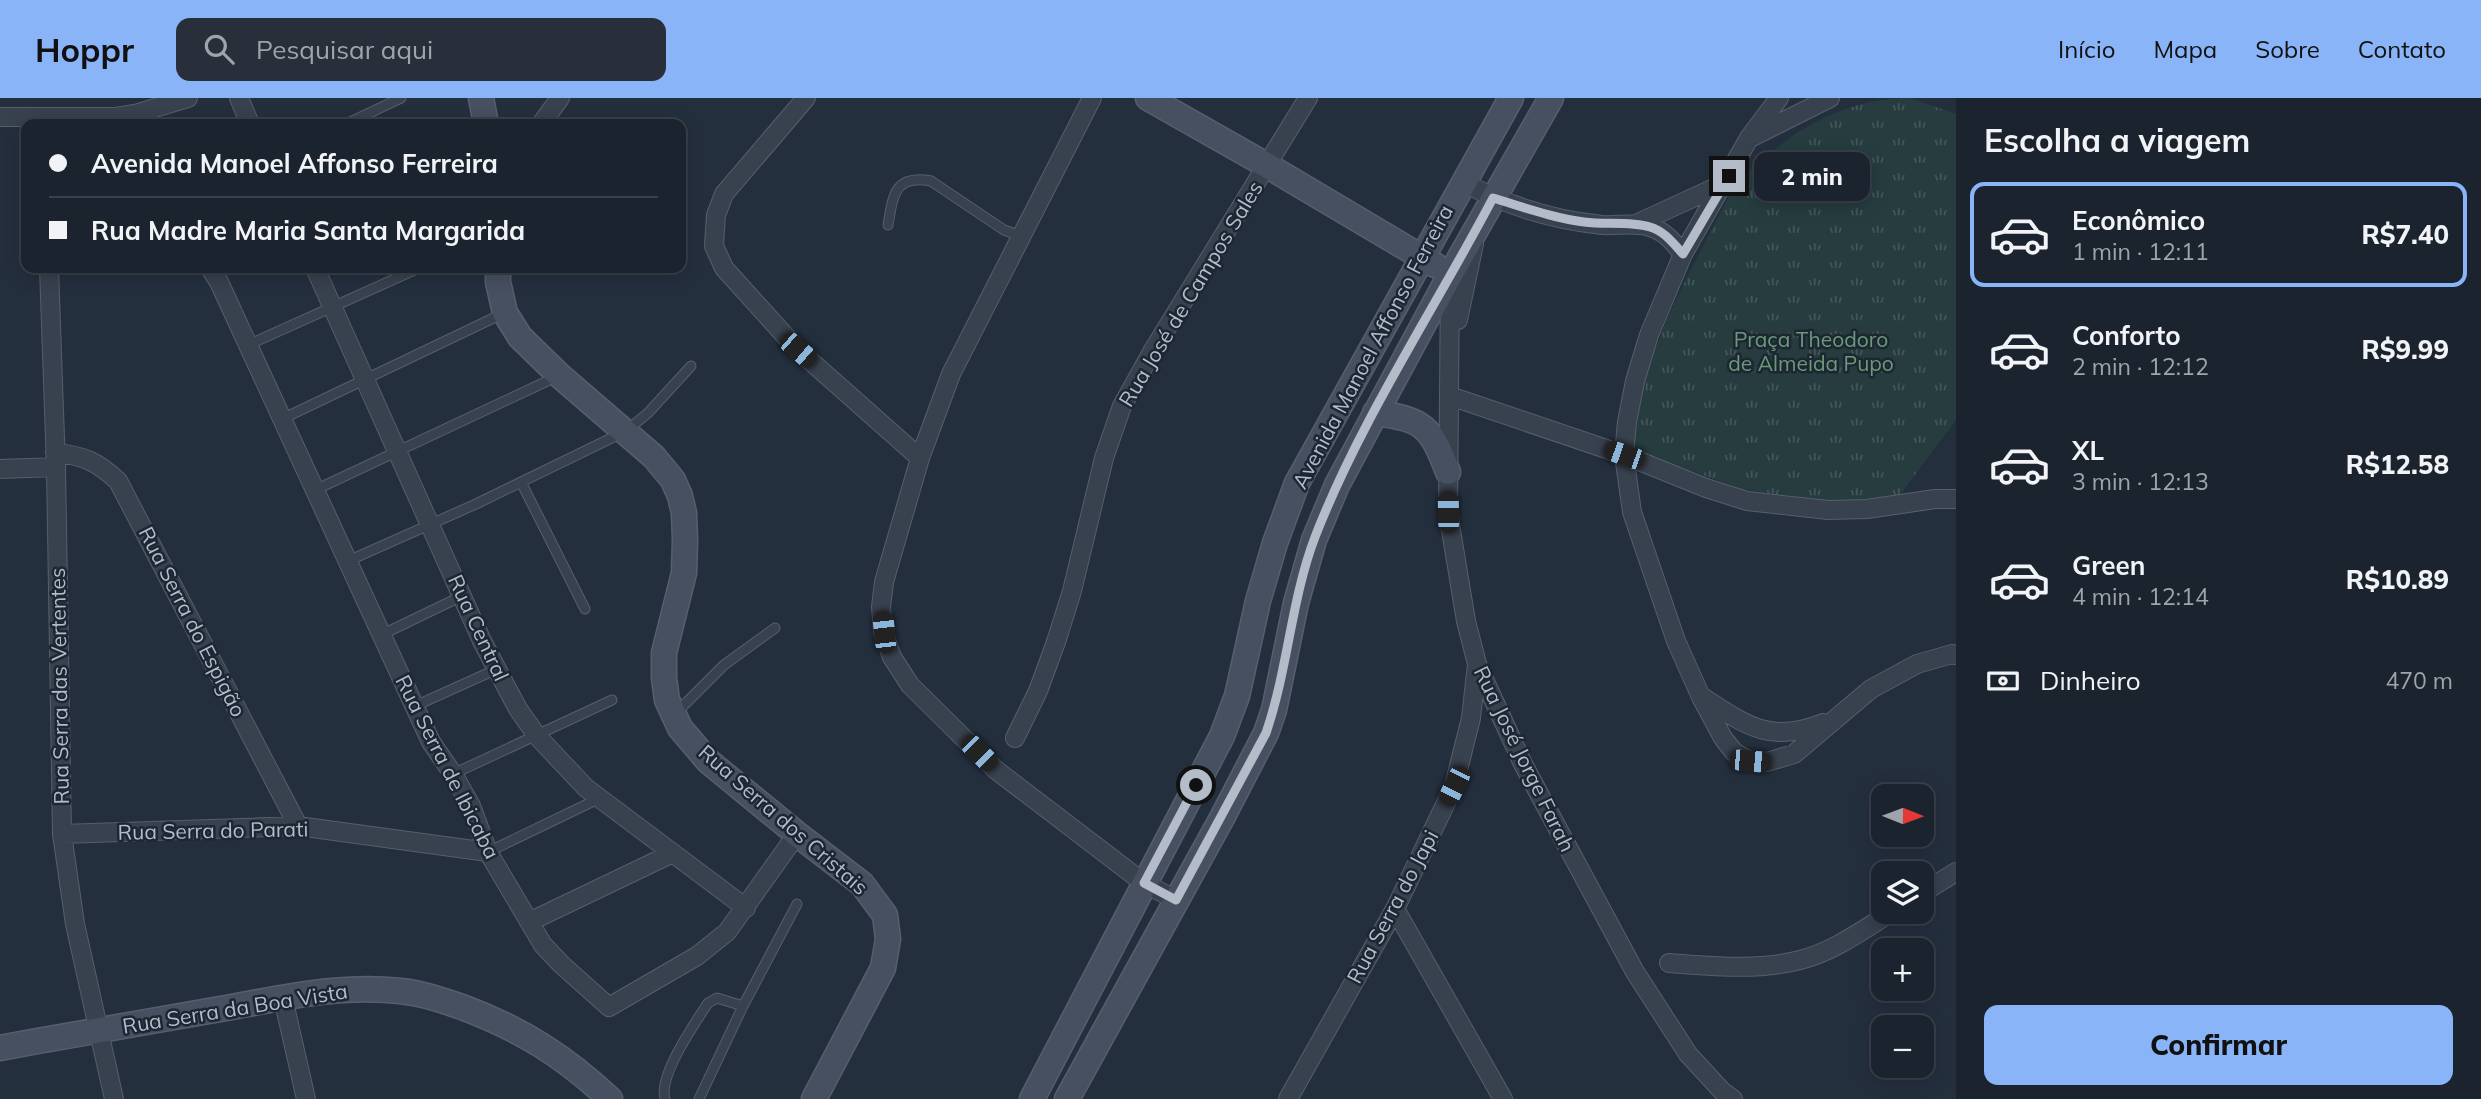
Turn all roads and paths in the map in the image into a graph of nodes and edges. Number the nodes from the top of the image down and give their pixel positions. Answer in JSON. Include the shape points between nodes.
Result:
{"nodes":[{"id":1,"x":42,"y":98,"type":"edge"},
{"id":2,"x":188,"y":98,"type":"edge"},
{"id":3,"x":239,"y":98,"type":"edge"},
{"id":4,"x":401,"y":98,"type":"edge"},
{"id":5,"x":481,"y":98,"type":"edge"},
{"id":6,"x":560,"y":98,"type":"edge"},
{"id":7,"x":806,"y":98,"type":"edge"},
{"id":8,"x":1092,"y":98,"type":"edge"},
{"id":9,"x":1148,"y":98,"type":"edge"},
{"id":10,"x":1308,"y":98,"type":"edge"},
{"id":11,"x":1511,"y":98,"type":"edge"},
{"id":12,"x":1550,"y":98,"type":"edge"},
{"id":13,"x":1779,"y":98,"type":"edge"},
{"id":14,"x":1830,"y":98,"type":"edge"},
{"id":15,"x":161,"y":102,"type":"edge"},
{"id":16,"x":0,"y":117,"type":"edge"},
{"id":17,"x":26,"y":119,"type":"edge"},
{"id":18,"x":51,"y":119,"type":"edge"},
{"id":19,"x":84,"y":119,"type":"edge"},
{"id":20,"x":248,"y":119,"type":"edge"},
{"id":21,"x":357,"y":119,"type":"edge"},
{"id":22,"x":485,"y":119,"type":"edge"},
{"id":23,"x":545,"y":119,"type":"edge"},
{"id":24,"x":1749,"y":138,"type":"junction"},
{"id":25,"x":1268,"y":166,"type":"junction"},
{"id":26,"x":1463,"y":182,"type":"junction"},
{"id":27,"x":1724,"y":183,"type":"junction"},
{"id":28,"x":1493,"y":198,"type":"junction"},
{"id":29,"x":1636,"y":224,"type":"junction"},
{"id":30,"x":888,"y":225,"type":"dead end"},
{"id":31,"x":1478,"y":226,"type":"junction"},
{"id":32,"x":1021,"y":236,"type":"junction"},
{"id":33,"x":1683,"y":254,"type":"junction"},
{"id":34,"x":1421,"y":256,"type":"junction"},
{"id":35,"x":48,"y":273,"type":"edge"},
{"id":36,"x":216,"y":273,"type":"edge"},
{"id":37,"x":317,"y":273,"type":"edge"},
{"id":38,"x":408,"y":273,"type":"edge"},
{"id":39,"x":498,"y":273,"type":"edge"},
{"id":40,"x":1450,"y":275,"type":"junction"},
{"id":41,"x":332,"y":307,"type":"junction"},
{"id":42,"x":505,"y":313,"type":"junction"},
{"id":43,"x":248,"y":345,"type":"junction"},
{"id":44,"x":691,"y":366,"type":"dead end"},
{"id":45,"x":1450,"y":371,"type":"junction"},
{"id":46,"x":559,"y":375,"type":"junction"},
{"id":47,"x":365,"y":380,"type":"junction"},
{"id":48,"x":1450,"y":396,"type":"junction"},
{"id":49,"x":1375,"y":412,"type":"junction"},
{"id":50,"x":282,"y":419,"type":"junction"},
{"id":51,"x":626,"y":431,"type":"junction"},
{"id":52,"x":397,"y":451,"type":"junction"},
{"id":53,"x":1624,"y":455,"type":"junction"},
{"id":54,"x":920,"y":457,"type":"junction"},
{"id":55,"x":55,"y":460,"type":"junction"},
{"id":56,"x":0,"y":469,"type":"edge"},
{"id":57,"x":1448,"y":472,"type":"junction"},
{"id":58,"x":521,"y":482,"type":"junction"},
{"id":59,"x":315,"y":490,"type":"junction"},
{"id":60,"x":1956,"y":499,"type":"edge"},
{"id":61,"x":430,"y":523,"type":"junction"},
{"id":62,"x":348,"y":561,"type":"junction"},
{"id":63,"x":462,"y":596,"type":"junction"},
{"id":64,"x":585,"y":609,"type":"dead end"},
{"id":65,"x":775,"y":628,"type":"dead end"},
{"id":66,"x":381,"y":635,"type":"junction"},
{"id":67,"x":1956,"y":655,"type":"edge"},
{"id":68,"x":1477,"y":664,"type":"junction"},
{"id":69,"x":497,"y":669,"type":"junction"},
{"id":70,"x":1701,"y":697,"type":"junction"},
{"id":71,"x":612,"y":700,"type":"dead end"},
{"id":72,"x":415,"y":706,"type":"junction"},
{"id":73,"x":673,"y":716,"type":"junction"},
{"id":74,"x":1833,"y":719,"type":"junction"},
{"id":75,"x":537,"y":736,"type":"junction"},
{"id":76,"x":1015,"y":738,"type":"dead end"},
{"id":77,"x":453,"y":774,"type":"junction"},
{"id":78,"x":600,"y":799,"type":"junction"},
{"id":79,"x":298,"y":827,"type":"junction"},
{"id":80,"x":62,"y":834,"type":"junction"},
{"id":81,"x":797,"y":834,"type":"junction"},
{"id":82,"x":488,"y":852,"type":"junction"},
{"id":83,"x":673,"y":853,"type":"junction"},
{"id":84,"x":1956,"y":872,"type":"edge"},
{"id":85,"x":1144,"y":883,"type":"junction"},
{"id":86,"x":1934,"y":886,"type":"edge"},
{"id":87,"x":1176,"y":900,"type":"junction"},
{"id":88,"x":797,"y":904,"type":"dead end"},
{"id":89,"x":746,"y":908,"type":"junction"},
{"id":90,"x":1395,"y":909,"type":"junction"},
{"id":91,"x":529,"y":922,"type":"junction"},
{"id":92,"x":1872,"y":924,"type":"edge"},
{"id":93,"x":1669,"y":963,"type":"dead end"},
{"id":94,"x":283,"y":998,"type":"junction"},
{"id":95,"x":743,"y":1006,"type":"junction"},
{"id":96,"x":99,"y":1030,"type":"junction"},
{"id":97,"x":0,"y":1048,"type":"edge"},
{"id":98,"x":114,"y":1099,"type":"edge"},
{"id":99,"x":306,"y":1099,"type":"edge"},
{"id":100,"x":610,"y":1099,"type":"edge"},
{"id":101,"x":665,"y":1099,"type":"edge"},
{"id":102,"x":699,"y":1099,"type":"edge"},
{"id":103,"x":814,"y":1099,"type":"edge"},
{"id":104,"x":1032,"y":1099,"type":"edge"},
{"id":105,"x":1067,"y":1099,"type":"edge"},
{"id":106,"x":1288,"y":1099,"type":"edge"},
{"id":107,"x":1503,"y":1099,"type":"edge"},
{"id":108,"x":1733,"y":1099,"type":"edge"}],
"edges":[{"from":1,"to":18,"type":"street"},
{"from":2,"to":15,"type":"street"},
{"from":3,"to":20,"type":"street"},
{"from":4,"to":21,"type":"lane"},
{"from":5,"to":22,"type":"main road"},
{"from":6,"to":23,"type":"street"},
{"from":7,"to":54,"type":"street","via":[[724,194],[716,215],[714,247],[724,268],[798,350]]},
{"from":8,"to":32,"type":"street"},
{"from":9,"to":25,"type":"main road"},
{"from":10,"to":25,"type":"street","name":"Rua José de Campos Sales"},
{"from":11,"to":26,"type":"main road","name":"Avenida Manoel Affonso Ferreira"},
{"from":12,"to":28,"type":"main road","name":"Avenida Manoel Affonso Ferreira"},
{"from":13,"to":24,"type":"street"},
{"from":14,"to":24,"type":"street"},
{"from":15,"to":19,"type":"street","via":[[116,117]]},
{"from":16,"to":17,"type":"street"},
{"from":24,"to":27,"type":"street"},
{"from":25,"to":34,"type":"main road"},
{"from":25,"to":76,"type":"street","name":"Rua José de Campos Sales","via":[[1122,406],[1056,642]]},
{"from":26,"to":28,"type":"street"},
{"from":26,"to":34,"type":"main road","name":"Avenida Manoel Affonso Ferreira"},
{"from":27,"to":29,"type":"street"},
{"from":27,"to":33,"type":"street"},
{"from":28,"to":29,"type":"street","via":[[1568,220]]},
{"from":28,"to":31,"type":"main road","name":"Avenida Manoel Affonso Ferreira"},
{"from":29,"to":33,"type":"street","via":[[1662,232]]},
{"from":30,"to":32,"type":"lane","via":[[894,192],[917,178],[931,181],[1004,230]]},
{"from":31,"to":40,"type":"main road","name":"Avenida Manoel Affonso Ferreira"},
{"from":31,"to":45,"type":"street","name":"Rua José Jorge Farah"},
{"from":32,"to":54,"type":"street","via":[[951,374]]},
{"from":33,"to":53,"type":"street","via":[[1634,381]]},
{"from":34,"to":40,"type":"main road"},
{"from":34,"to":85,"type":"main road","name":"Avenida Manoel Affonso Ferreira","via":[[1297,483],[1275,543],[1237,696],[1222,736]]},
{"from":35,"to":55,"type":"street","name":"Rua Serra das Vertentes"},
{"from":36,"to":43,"type":"street","name":"Rua Serra de Ibicaba"},
{"from":37,"to":41,"type":"street","name":"Rua Central"},
{"from":38,"to":41,"type":"lane"},
{"from":39,"to":42,"type":"main road","name":"Rua Serra dos Cristais"},
{"from":40,"to":45,"type":"street","name":"Rua José Jorge Farah"},
{"from":40,"to":49,"type":"main road","name":"Avenida Manoel Affonso Ferreira"},
{"from":41,"to":43,"type":"lane"},
{"from":41,"to":47,"type":"street","name":"Rua Central"},
{"from":42,"to":46,"type":"main road","name":"Rua Serra dos Cristais","via":[[520,337]]},
{"from":42,"to":47,"type":"lane"},
{"from":43,"to":50,"type":"street","name":"Rua Serra de Ibicaba"},
{"from":44,"to":51,"type":"lane","via":[[648,414]]},
{"from":45,"to":48,"type":"street","name":"Rua José Jorge Farah"},
{"from":46,"to":51,"type":"main road","name":"Rua Serra dos Cristais"},
{"from":46,"to":52,"type":"lane"},
{"from":47,"to":50,"type":"lane"},
{"from":47,"to":52,"type":"street","name":"Rua Central"},
{"from":48,"to":53,"type":"street"},
{"from":48,"to":57,"type":"street","name":"Rua José Jorge Farah"},
{"from":49,"to":57,"type":"main road","via":[[1423,426],[1438,446]]},
{"from":49,"to":87,"type":"main road","name":"Avenida Manoel Affonso Ferreira","via":[[1314,540],[1266,733]]},
{"from":50,"to":59,"type":"street","name":"Rua Serra de Ibicaba"},
{"from":51,"to":58,"type":"lane"},
{"from":51,"to":73,"type":"main road","name":"Rua Serra dos Cristais","via":[[673,480],[684,513],[684,573],[664,653],[664,678]]},
{"from":52,"to":59,"type":"lane"},
{"from":52,"to":61,"type":"street","name":"Rua Central"},
{"from":53,"to":60,"type":"street","via":[[1706,488],[1788,507],[1867,509]]},
{"from":53,"to":70,"type":"street","via":[[1632,512],[1676,641]]},
{"from":54,"to":85,"type":"street","via":[[884,582],[881,607],[892,657],[910,685],[996,770]]},
{"from":55,"to":56,"type":"street","name":"Rua Serra do Espigão"},
{"from":55,"to":79,"type":"street","name":"Rua Serra do Espigão","via":[[78,456],[100,464],[118,481]]},
{"from":55,"to":80,"type":"street","name":"Rua Serra das Vertentes"},
{"from":57,"to":68,"type":"street","name":"Rua José Jorge Farah","via":[[1448,512],[1457,572]]},
{"from":58,"to":61,"type":"lane"},
{"from":58,"to":64,"type":"lane"},
{"from":59,"to":62,"type":"street","name":"Rua Serra de Ibicaba"},
{"from":61,"to":62,"type":"lane"},
{"from":61,"to":63,"type":"street","name":"Rua Central"},
{"from":62,"to":66,"type":"street","name":"Rua Serra de Ibicaba"},
{"from":63,"to":66,"type":"lane"},
{"from":63,"to":69,"type":"street","name":"Rua Central"},
{"from":65,"to":73,"type":"lane","via":[[724,666]]},
{"from":66,"to":72,"type":"street","name":"Rua Serra de Ibicaba"},
{"from":67,"to":74,"type":"street","via":[[1917,664],[1871,689]]},
{"from":68,"to":90,"type":"street","name":"Rua Serra do Japi","via":[[1471,718],[1454,786]]},
{"from":68,"to":108,"type":"street","name":"Rua José Jorge Farah","via":[[1523,764],[1635,972],[1688,1055]]},
{"from":69,"to":72,"type":"lane"},
{"from":69,"to":75,"type":"street","name":"Rua Central"},
{"from":70,"to":74,"type":"street","via":[[1749,727],[1778,733],[1804,731]]},
{"from":70,"to":74,"type":"street","via":[[1723,738],[1734,752],[1750,761],[1767,762],[1794,754]]},
{"from":71,"to":75,"type":"lane"},
{"from":72,"to":77,"type":"street","name":"Rua Serra de Ibicaba"},
{"from":73,"to":81,"type":"main road","name":"Rua Serra dos Cristais","via":[[708,761]]},
{"from":75,"to":77,"type":"lane"},
{"from":75,"to":78,"type":"street","name":"Rua Central"},
{"from":77,"to":82,"type":"street","name":"Rua Serra de Ibicaba"},
{"from":78,"to":82,"type":"lane"},
{"from":78,"to":83,"type":"street","name":"Rua Central"},
{"from":79,"to":80,"type":"street","name":"Rua Serra do Parati"},
{"from":79,"to":82,"type":"street","name":"Rua Serra do Parati"},
{"from":80,"to":96,"type":"street","name":"Rua Serra das Vertentes","via":[[75,924]]},
{"from":81,"to":89,"type":"street","name":"Rua Serra de Ibicaba"},
{"from":81,"to":103,"type":"main road","name":"Rua Serra dos Cristais","via":[[862,884],[885,915],[888,939],[883,968]]},
{"from":82,"to":91,"type":"street","name":"Rua Serra de Ibicaba"},
{"from":83,"to":89,"type":"street","name":"Rua Central"},
{"from":83,"to":91,"type":"street"},
{"from":84,"to":86,"type":"street"},
{"from":85,"to":87,"type":"street"},
{"from":85,"to":104,"type":"main road","name":"Avenida Manoel Affonso Ferreira"},
{"from":87,"to":105,"type":"main road","name":"Avenida Manoel Affonso Ferreira"},
{"from":88,"to":95,"type":"lane"},
{"from":89,"to":91,"type":"street","name":"Rua Serra de Ibicaba","via":[[727,932],[697,956],[609,1007],[543,945]]},
{"from":90,"to":106,"type":"street","name":"Rua Serra do Japi"},
{"from":90,"to":107,"type":"street"},
{"from":92,"to":93,"type":"street","via":[[1801,960],[1738,966]]},
{"from":94,"to":96,"type":"main road","name":"Rua Serra da Boa Vista"},
{"from":94,"to":99,"type":"street"},
{"from":94,"to":100,"type":"main road","name":"Rua Serra da Boa Vista","via":[[364,989],[431,996],[495,1019],[540,1042]]},
{"from":95,"to":101,"type":"lane","via":[[717,998],[708,1003],[668,1073]]},
{"from":95,"to":102,"type":"lane"},
{"from":96,"to":97,"type":"main road","name":"Rua Serra da Boa Vista"},
{"from":96,"to":98,"type":"street","name":"Rua Serra das Vertentes"}]}
